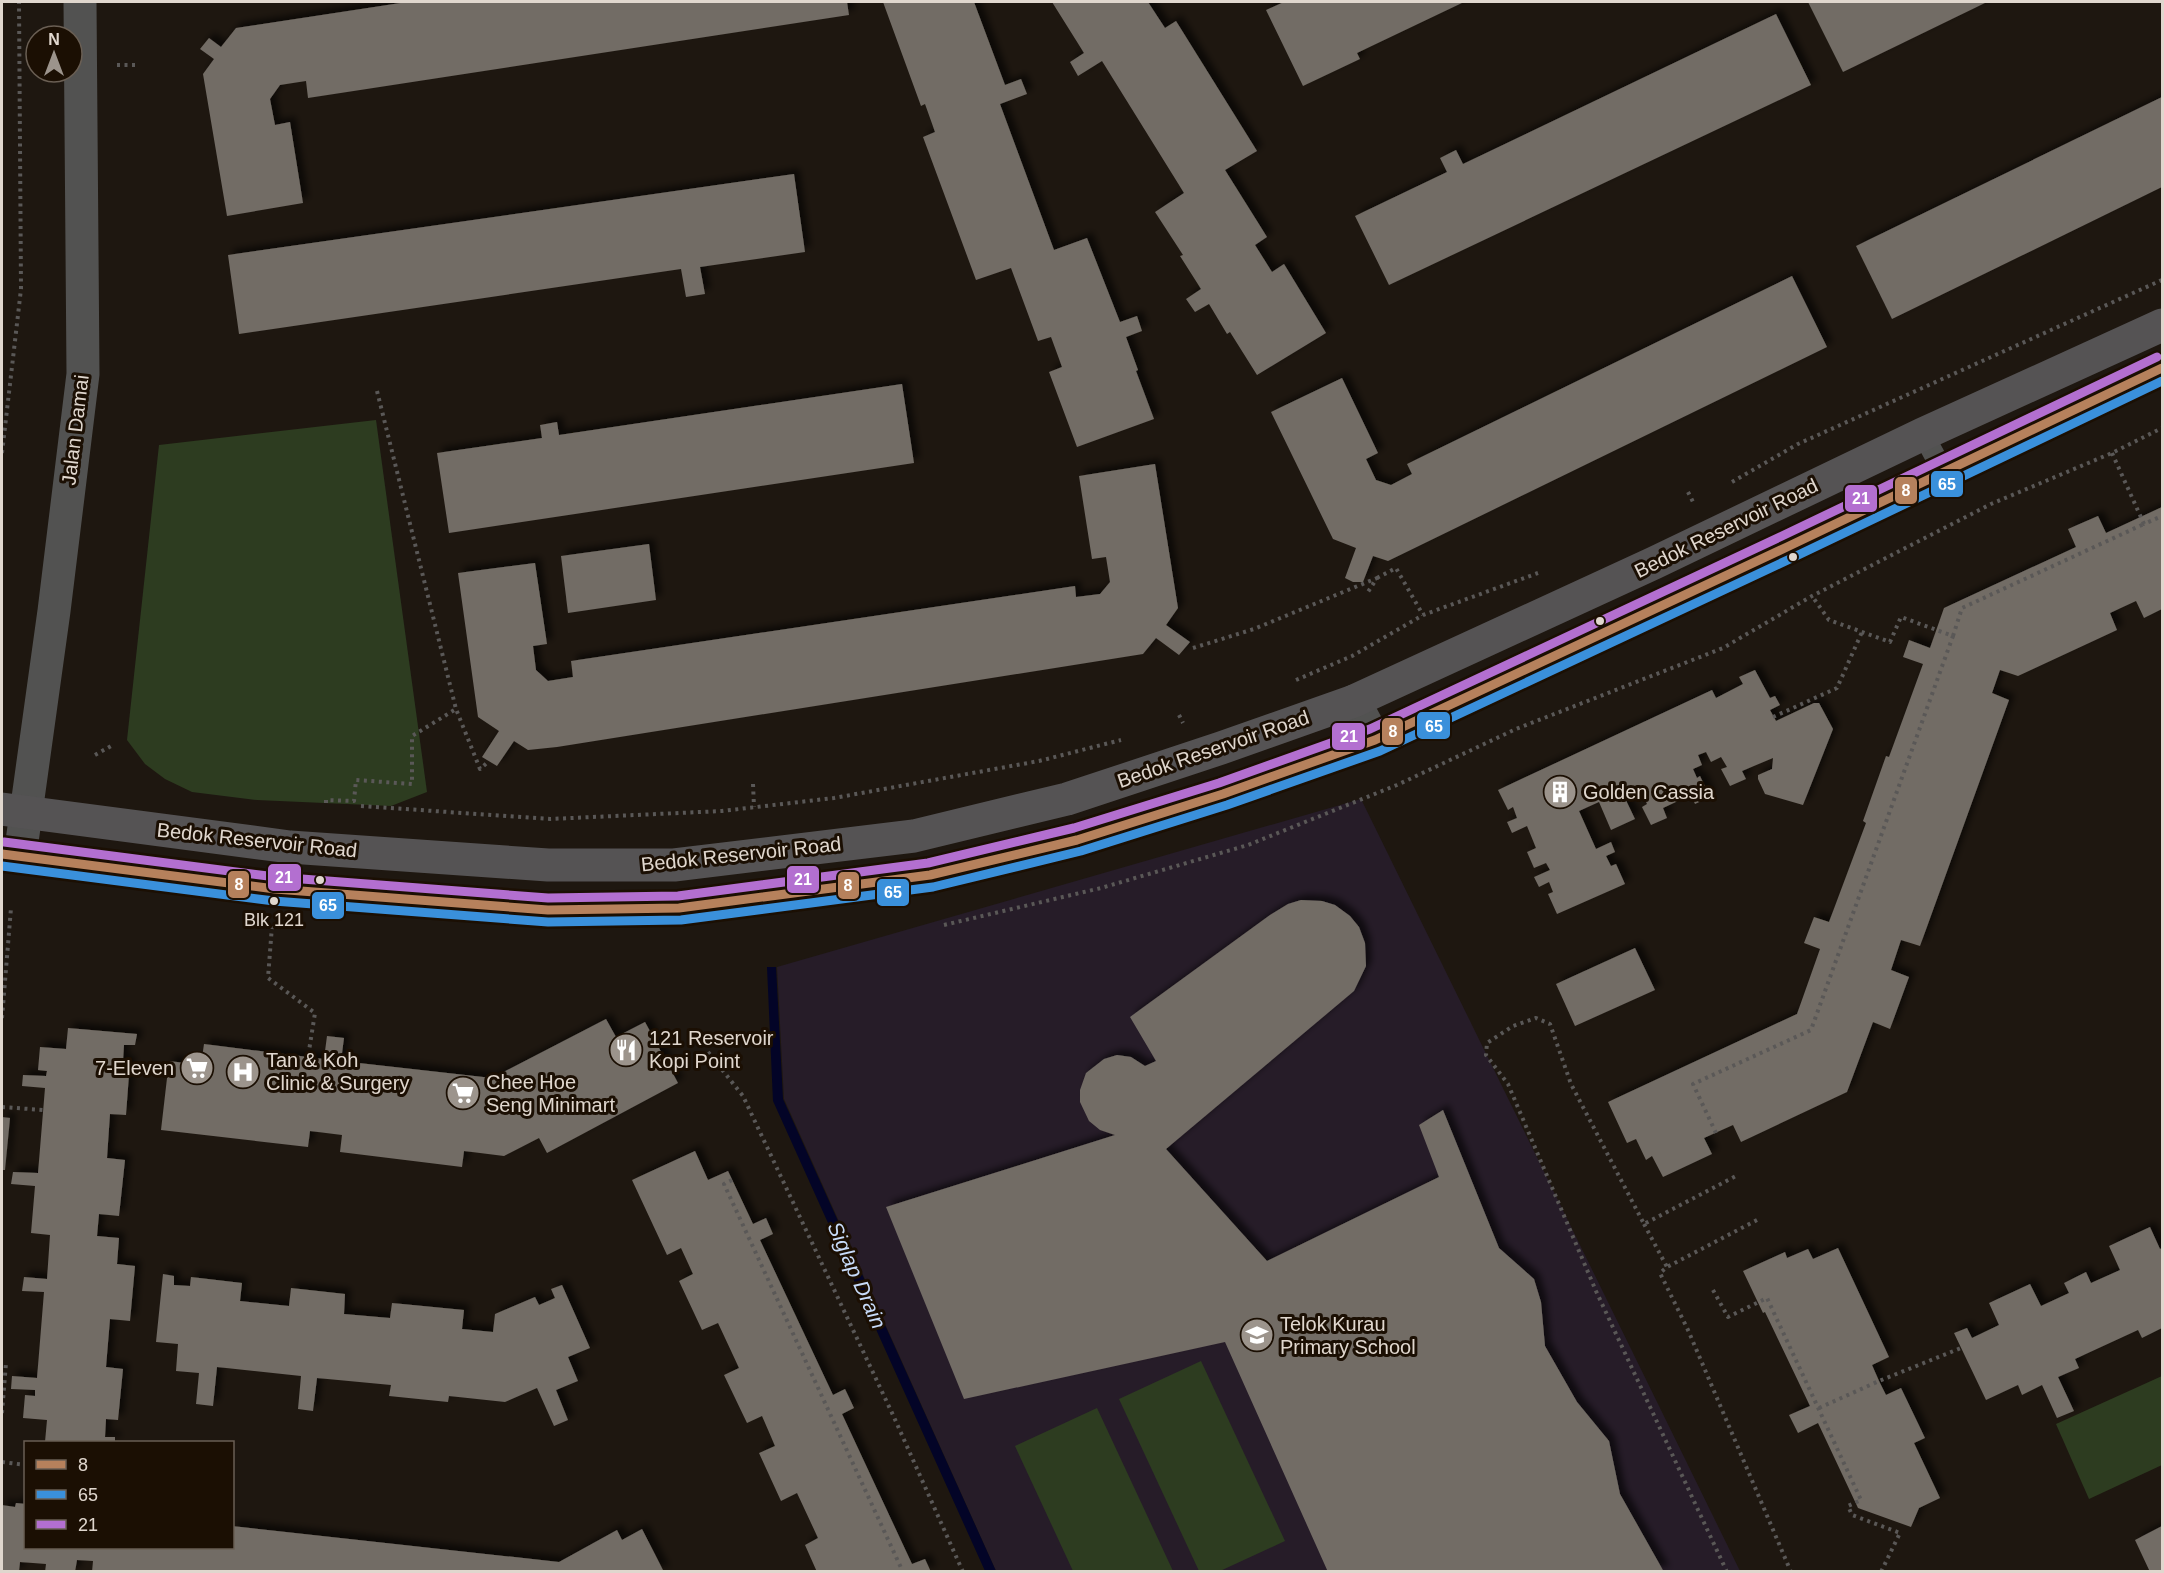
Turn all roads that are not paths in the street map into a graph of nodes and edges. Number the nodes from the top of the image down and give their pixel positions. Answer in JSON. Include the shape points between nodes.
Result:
{"nodes":[{"id":1,"x":80,"y":2,"type":"edge"},
{"id":2,"x":2163,"y":325,"type":"edge"},
{"id":3,"x":2163,"y":368,"type":"edge"},
{"id":4,"x":1923,"y":434,"type":"junction"},
{"id":5,"x":1943,"y":471,"type":"junction"},
{"id":6,"x":1354,"y":701,"type":"junction"},
{"id":7,"x":1375,"y":740,"type":"junction"},
{"id":8,"x":14,"y":811,"type":"edge"},
{"id":9,"x":11,"y":855,"type":"edge"}],
"edges":[{"from":1,"to":8,"type":"street","name":"Jalan Damai","via":[[83,374]]},
{"from":2,"to":4,"type":"main road","name":"Bedok Reservoir Road"},
{"from":3,"to":5,"type":"main road","name":"Bedok Reservoir Road"},
{"from":4,"to":5,"type":"lane"},
{"from":4,"to":6,"type":"main road","name":"Bedok Reservoir Road"},
{"from":5,"to":7,"type":"main road","name":"Bedok Reservoir Road"},
{"from":6,"to":7,"type":"street"},
{"from":6,"to":8,"type":"main road","name":"Bedok Reservoir Road","via":[[1067,799],[936,831],[674,864],[549,865],[290,847]]},
{"from":7,"to":9,"type":"main road","name":"Bedok Reservoir Road","via":[[1077,840],[930,875],[679,908],[548,910],[275,889]]},
{"from":8,"to":9,"type":"street","name":"Jalan Damai"}]}
